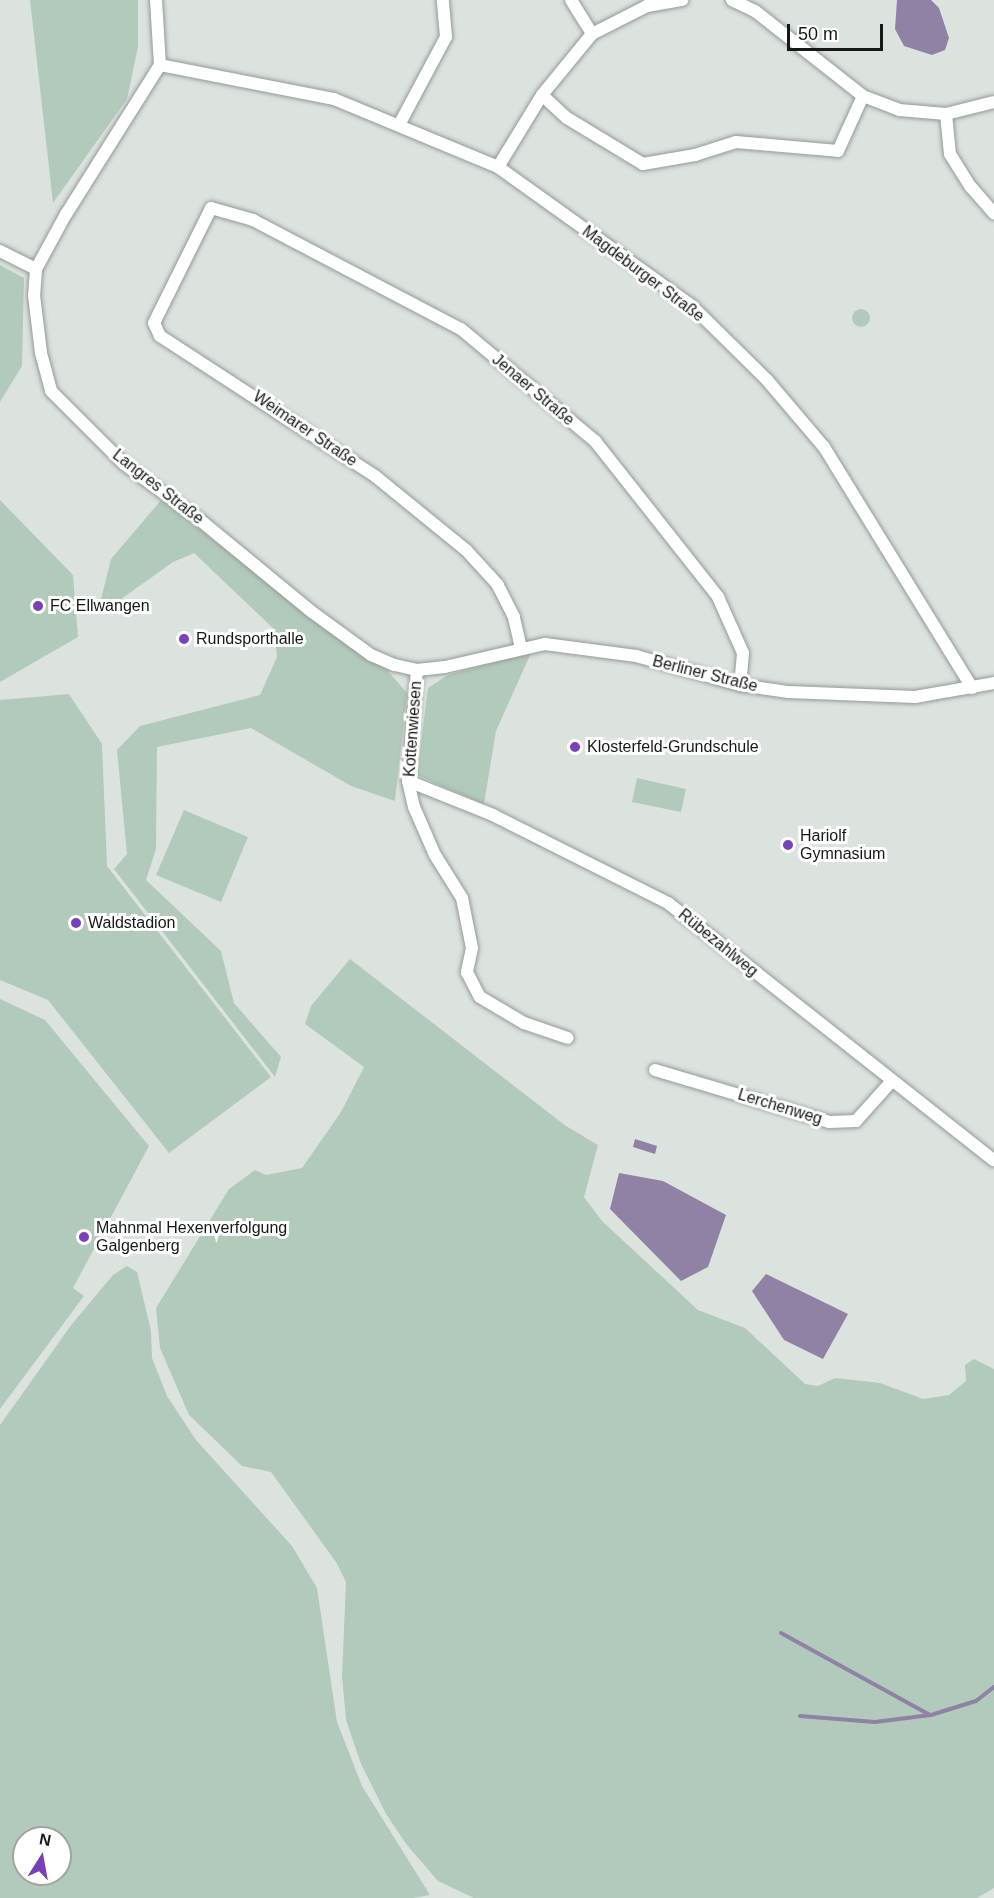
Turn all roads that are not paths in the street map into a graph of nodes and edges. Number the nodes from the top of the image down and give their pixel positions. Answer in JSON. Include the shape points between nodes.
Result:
{"nodes":[{"id":1,"x":156,"y":0,"type":"edge"},
{"id":2,"x":443,"y":0,"type":"edge"},
{"id":3,"x":572,"y":0,"type":"edge"},
{"id":4,"x":682,"y":0,"type":"edge"},
{"id":5,"x":732,"y":0,"type":"edge"},
{"id":6,"x":592,"y":34,"type":"junction"},
{"id":7,"x":160,"y":64,"type":"junction"},
{"id":8,"x":542,"y":95,"type":"junction"},
{"id":9,"x":863,"y":96,"type":"junction"},
{"id":10,"x":994,"y":102,"type":"edge"},
{"id":11,"x":946,"y":114,"type":"junction"},
{"id":12,"x":399,"y":125,"type":"junction"},
{"id":13,"x":498,"y":166,"type":"junction"},
{"id":14,"x":211,"y":208,"type":"joint"},
{"id":15,"x":994,"y":213,"type":"edge"},
{"id":16,"x":0,"y":251,"type":"edge"},
{"id":17,"x":36,"y":269,"type":"junction"},
{"id":18,"x":521,"y":648,"type":"junction"},
{"id":19,"x":417,"y":670,"type":"junction"},
{"id":20,"x":994,"y":683,"type":"edge"},
{"id":21,"x":740,"y":685,"type":"junction"},
{"id":22,"x":972,"y":688,"type":"junction"},
{"id":23,"x":408,"y":781,"type":"junction"},
{"id":24,"x":568,"y":1038,"type":"dead end"},
{"id":25,"x":655,"y":1070,"type":"dead end"},
{"id":26,"x":891,"y":1082,"type":"junction"},
{"id":27,"x":994,"y":1160,"type":"edge"}],
"edges":[{"from":1,"to":7,"type":"street"},
{"from":2,"to":12,"type":"street","via":[[446,37]]},
{"from":3,"to":6,"type":"street"},
{"from":4,"to":6,"type":"street","via":[[647,6]]},
{"from":5,"to":9,"type":"street","via":[[754,11]]},
{"from":6,"to":8,"type":"street"},
{"from":7,"to":12,"type":"street","name":"Magdeburger Straße","via":[[334,99]]},
{"from":7,"to":17,"type":"street","name":"Langres Straße"},
{"from":8,"to":9,"type":"street","via":[[567,118],[643,164],[695,155],[736,142],[838,151]]},
{"from":8,"to":13,"type":"street"},
{"from":9,"to":11,"type":"street","via":[[899,110]]},
{"from":10,"to":11,"type":"street"},
{"from":11,"to":15,"type":"street","via":[[950,154]]},
{"from":12,"to":13,"type":"street","name":"Magdeburger Straße"},
{"from":13,"to":22,"type":"street","name":"Magdeburger Straße","via":[[692,306],[767,380],[824,447]]},
{"from":14,"to":18,"type":"street","name":"Weimarer Straße","via":[[154,323],[160,336],[375,476],[466,550],[498,585],[514,617]]},
{"from":14,"to":21,"type":"street","name":"Jenaer Straße","via":[[253,219],[460,329],[595,441],[717,597],[743,653]]},
{"from":16,"to":17,"type":"street"},
{"from":17,"to":19,"type":"street","name":"Langres Straße","via":[[34,295],[51,391],[124,464],[200,520],[312,612],[371,655]]},
{"from":18,"to":19,"type":"street","name":"Berliner Straße"},
{"from":18,"to":21,"type":"street","name":"Berliner Straße","via":[[545,645],[613,652]]},
{"from":19,"to":23,"type":"street","name":"Kottenwiesen"},
{"from":20,"to":22,"type":"street","name":"Berliner Straße"},
{"from":21,"to":22,"type":"street","name":"Berliner Straße","via":[[852,697],[915,697]]},
{"from":23,"to":24,"type":"street","name":"Kottenwiesen","via":[[414,807],[435,855],[462,898],[472,948],[467,972],[480,997],[524,1023]]},
{"from":23,"to":26,"type":"street","name":"Rübezahlweg","via":[[493,815],[668,903]]},
{"from":25,"to":26,"type":"street","name":"Lerchenweg","via":[[829,1122],[856,1121]]},
{"from":26,"to":27,"type":"street","name":"Rübezahlweg"}]}
